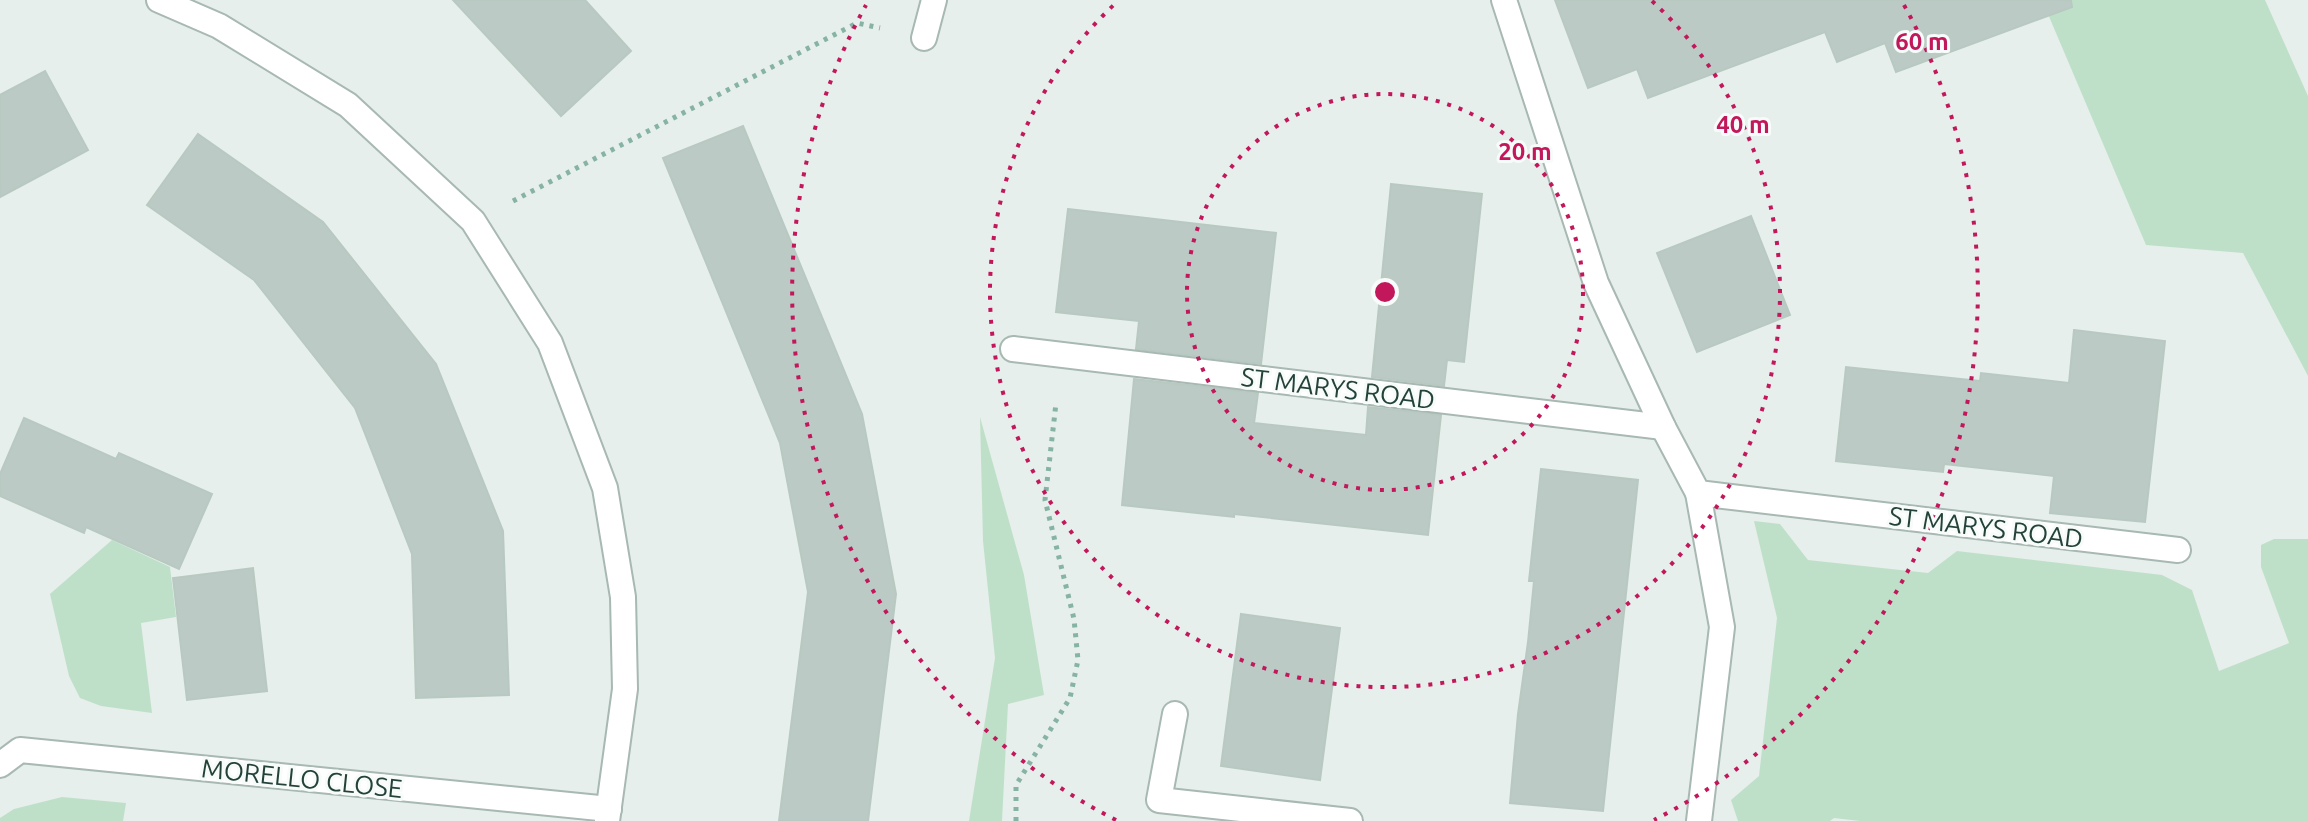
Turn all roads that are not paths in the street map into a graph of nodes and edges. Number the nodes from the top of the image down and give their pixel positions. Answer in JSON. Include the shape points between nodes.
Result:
{"nodes":[{"id":1,"x":159,"y":0,"type":"edge"},
{"id":2,"x":934,"y":0,"type":"edge"},
{"id":3,"x":1504,"y":0,"type":"edge"},
{"id":4,"x":924,"y":38,"type":"road end"},
{"id":5,"x":1013,"y":349,"type":"dead end"},
{"id":6,"x":1663,"y":427,"type":"junction"},
{"id":7,"x":1698,"y":493,"type":"junction"},
{"id":8,"x":2178,"y":550,"type":"dead end"},
{"id":9,"x":1175,"y":714,"type":"dead end"},
{"id":10,"x":0,"y":765,"type":"edge"},
{"id":11,"x":1158,"y":810,"type":"edge"},
{"id":12,"x":608,"y":815,"type":"edge"},
{"id":13,"x":1350,"y":821,"type":"edge"},
{"id":14,"x":1699,"y":821,"type":"edge"}],
"edges":[{"from":1,"to":12,"type":"street","via":[[219,26],[348,105],[473,221],[550,343],[605,488],[623,597],[625,689]]},
{"from":2,"to":4,"type":"street"},
{"from":3,"to":6,"type":"street","via":[[1596,283]]},
{"from":5,"to":6,"type":"street","name":"ST MARYS ROAD"},
{"from":6,"to":7,"type":"street"},
{"from":7,"to":8,"type":"street","name":"ST MARYS ROAD"},
{"from":7,"to":14,"type":"street","via":[[1722,627]]},
{"from":9,"to":11,"type":"street"},
{"from":10,"to":12,"type":"street","name":"MORELLO CLOSE","via":[[20,750]]},
{"from":11,"to":13,"type":"street"}]}
